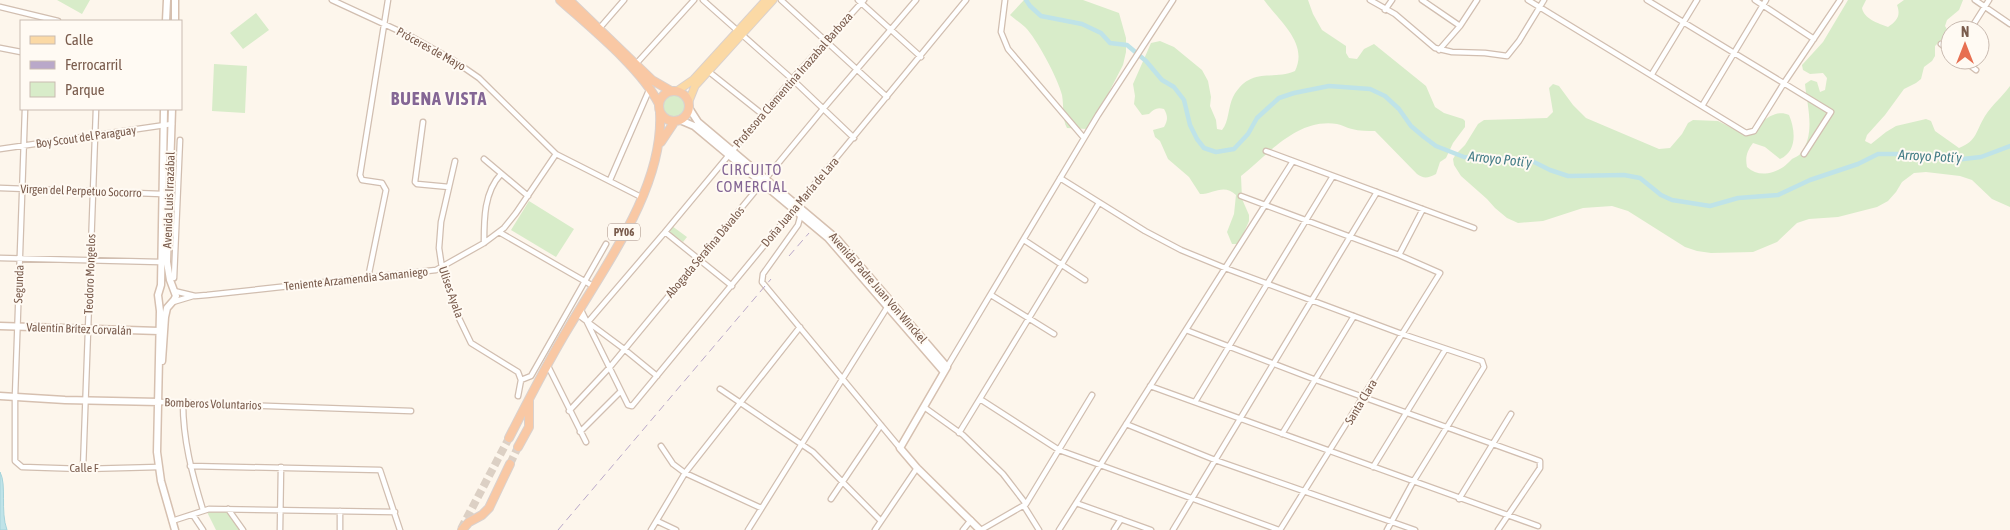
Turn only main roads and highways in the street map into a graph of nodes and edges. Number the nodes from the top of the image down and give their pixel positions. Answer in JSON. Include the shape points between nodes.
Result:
{"nodes":[{"id":1,"x":167,"y":0,"type":"edge"},
{"id":2,"x":175,"y":0,"type":"edge"},
{"id":3,"x":560,"y":0,"type":"edge"},
{"id":4,"x":569,"y":0,"type":"edge"},
{"id":5,"x":766,"y":0,"type":"edge"},
{"id":6,"x":773,"y":0,"type":"edge"},
{"id":7,"x":166,"y":20,"type":"edge"},
{"id":8,"x":175,"y":20,"type":"edge"},
{"id":9,"x":597,"y":30,"type":"junction"},
{"id":10,"x":740,"y":33,"type":"junction"},
{"id":11,"x":634,"y":66,"type":"junction"},
{"id":12,"x":674,"y":91,"type":"junction"},
{"id":13,"x":659,"y":104,"type":"junction"},
{"id":14,"x":689,"y":104,"type":"junction"},
{"id":15,"x":164,"y":110,"type":"edge"},
{"id":16,"x":172,"y":110,"type":"edge"},
{"id":17,"x":660,"y":113,"type":"junction"},
{"id":18,"x":678,"y":121,"type":"junction"},
{"id":19,"x":659,"y":146,"type":"junction"},
{"id":20,"x":731,"y":152,"type":"junction"},
{"id":21,"x":796,"y":206,"type":"junction"},
{"id":22,"x":160,"y":290,"type":"junction"},
{"id":23,"x":174,"y":290,"type":"junction"},
{"id":24,"x":159,"y":300,"type":"junction"},
{"id":25,"x":171,"y":303,"type":"junction"},
{"id":26,"x":0,"y":326,"type":"edge"},
{"id":27,"x":159,"y":331,"type":"junction"},
{"id":28,"x":946,"y":370,"type":"junction"},
{"id":29,"x":159,"y":382,"type":"junction"},
{"id":30,"x":0,"y":396,"type":"edge"},
{"id":31,"x":529,"y":400,"type":"junction"},
{"id":32,"x":159,"y":402,"type":"junction"},
{"id":33,"x":509,"y":438,"type":"tunnel mouth"},
{"id":34,"x":518,"y":447,"type":"tunnel mouth"},
{"id":35,"x":510,"y":464,"type":"tunnel mouth"},
{"id":36,"x":463,"y":529,"type":"edge"},
{"id":37,"x":175,"y":530,"type":"edge"},
{"id":38,"x":981,"y":530,"type":"edge"}],
"edges":[{"from":1,"to":7,"type":"main road"},
{"from":2,"to":8,"type":"main road"},
{"from":3,"to":9,"type":"highway","number":"PY06"},
{"from":4,"to":9,"type":"highway","number":"PY06"},
{"from":5,"to":10,"type":"main road"},
{"from":6,"to":10,"type":"main road"},
{"from":9,"to":11,"type":"highway","number":"PY06"},
{"from":10,"to":12,"type":"main road","via":[[694,80]]},
{"from":10,"to":14,"type":"main road","via":[[693,90]]},
{"from":11,"to":12,"type":"highway","number":"PY06","via":[[656,83]]},
{"from":11,"to":13,"type":"highway","number":"PY06"},
{"from":12,"to":13,"type":"highway","via":[[662,96]]},
{"from":12,"to":14,"type":"highway","number":"PY06","via":[[684,94]]},
{"from":13,"to":17,"type":"highway","number":"PY06"},
{"from":14,"to":18,"type":"highway","number":"PY06","via":[[686,116]]},
{"from":14,"to":20,"type":"main road","name":"Avenida Padre Juan Von Winckel","via":[[698,122]]},
{"from":15,"to":22,"type":"main road","name":"Avenida Luis Irrazábal"},
{"from":16,"to":23,"type":"main road","name":"Avenida Luis Irrazábal","via":[[167,262]]},
{"from":17,"to":18,"type":"highway","via":[[666,119]]},
{"from":17,"to":19,"type":"highway","number":"PY06"},
{"from":18,"to":19,"type":"highway","number":"PY06"},
{"from":18,"to":20,"type":"main road","name":"Avenida Padre Juan Von Winckel","via":[[694,126]]},
{"from":19,"to":31,"type":"highway","number":"PY06","via":[[652,172],[629,223]]},
{"from":20,"to":21,"type":"main road","name":"Avenida Padre Juan Von Winckel"},
{"from":21,"to":28,"type":"main road","name":"Avenida Padre Juan Von Winckel","via":[[838,247]]},
{"from":21,"to":28,"type":"main road","name":"Avenida Padre Juan Von Winckel","via":[[844,245]]},
{"from":22,"to":23,"type":"main road","via":[[168,287]]},
{"from":22,"to":24,"type":"main road","name":"Avenida Luis Irrazábal"},
{"from":23,"to":25,"type":"main road","name":"Avenida Luis Irrazábal","via":[[176,296]]},
{"from":24,"to":25,"type":"main road"},
{"from":24,"to":27,"type":"main road","name":"Avenida Luis Irrazábal"},
{"from":25,"to":29,"type":"main road","name":"Avenida Luis Irrazábal","via":[[165,317]]},
{"from":26,"to":27,"type":"main road","name":"Valentín Brítez Corvalán"},
{"from":27,"to":29,"type":"main road","name":"Avenida Luis Irrazábal"},
{"from":28,"to":38,"type":"main road","via":[[900,448]]},
{"from":29,"to":32,"type":"main road","name":"Avenida Luis Irrazábal"},
{"from":30,"to":32,"type":"main road","name":"Bomberos Voluntarios"},
{"from":31,"to":33,"type":"highway","number":"PY06"},
{"from":31,"to":34,"type":"highway","number":"PY06","via":[[529,426]]},
{"from":32,"to":37,"type":"main road","name":"Avenida Luis Irrazábal","via":[[157,452],[163,492]]},
{"from":35,"to":36,"type":"highway","via":[[489,508]]}]}
